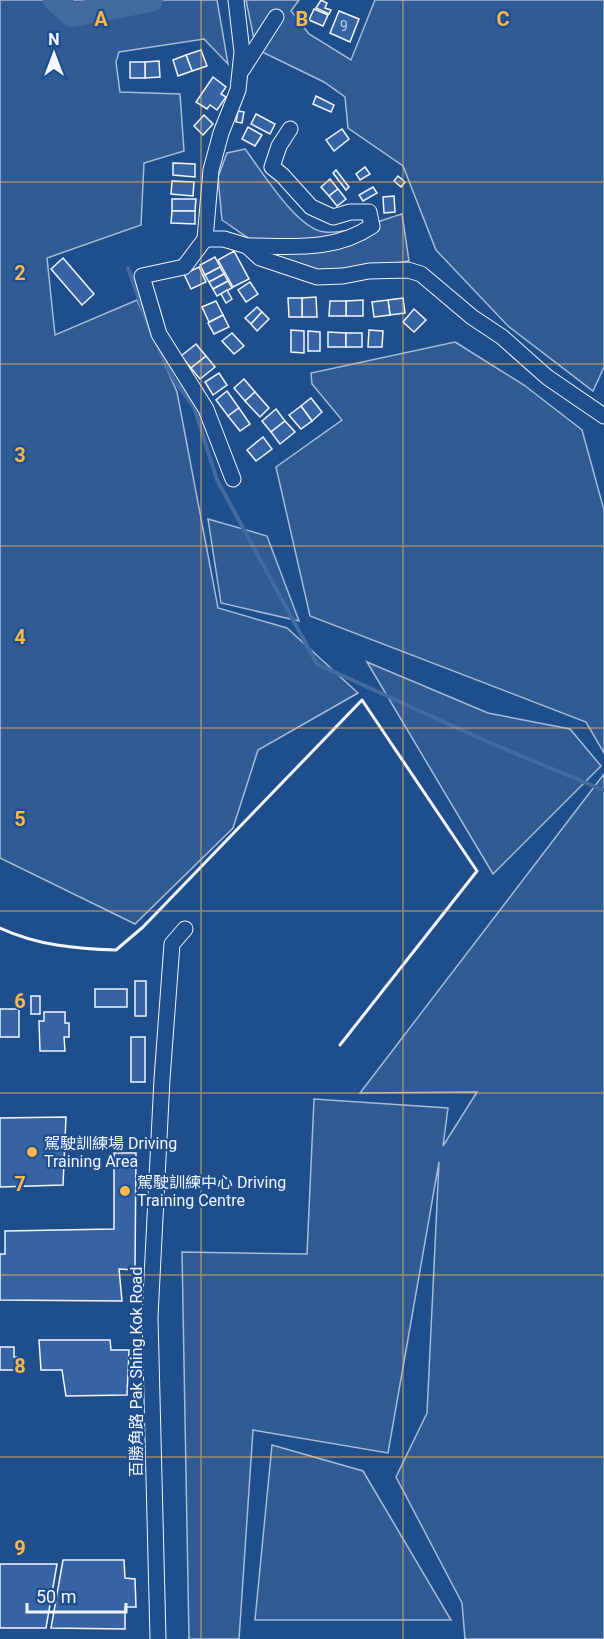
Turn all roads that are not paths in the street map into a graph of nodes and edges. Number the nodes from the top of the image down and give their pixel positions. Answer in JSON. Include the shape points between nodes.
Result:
{"nodes":[{"id":1,"x":236,"y":0,"type":"edge"},
{"id":2,"x":276,"y":17,"type":"dead end"},
{"id":3,"x":240,"y":72,"type":"junction"},
{"id":4,"x":290,"y":129,"type":"dead end"},
{"id":5,"x":205,"y":239,"type":"junction"},
{"id":6,"x":247,"y":246,"type":"junction"},
{"id":7,"x":604,"y":416,"type":"edge"},
{"id":8,"x":233,"y":479,"type":"dead end"},
{"id":9,"x":185,"y":929,"type":"dead end"},
{"id":10,"x":158,"y":1639,"type":"edge"}],
"edges":[{"from":1,"to":3,"type":"street","via":[[242,52]]},
{"from":2,"to":3,"type":"street"},
{"from":3,"to":5,"type":"street","via":[[238,90],[211,170]]},
{"from":4,"to":6,"type":"street","via":[[272,167],[312,207],[333,218],[350,212],[369,212],[372,226],[350,239],[321,247]]},
{"from":5,"to":6,"type":"street","via":[[224,239]]},
{"from":5,"to":8,"type":"street","via":[[184,267],[142,276],[159,334],[206,409]]},
{"from":6,"to":7,"type":"street","via":[[260,258],[317,277],[369,271],[408,270],[421,274],[547,377]]},
{"from":9,"to":10,"type":"street","name":"百勝角路 Pak Shing Kok Road","via":[[172,944],[150,1317]]}]}
